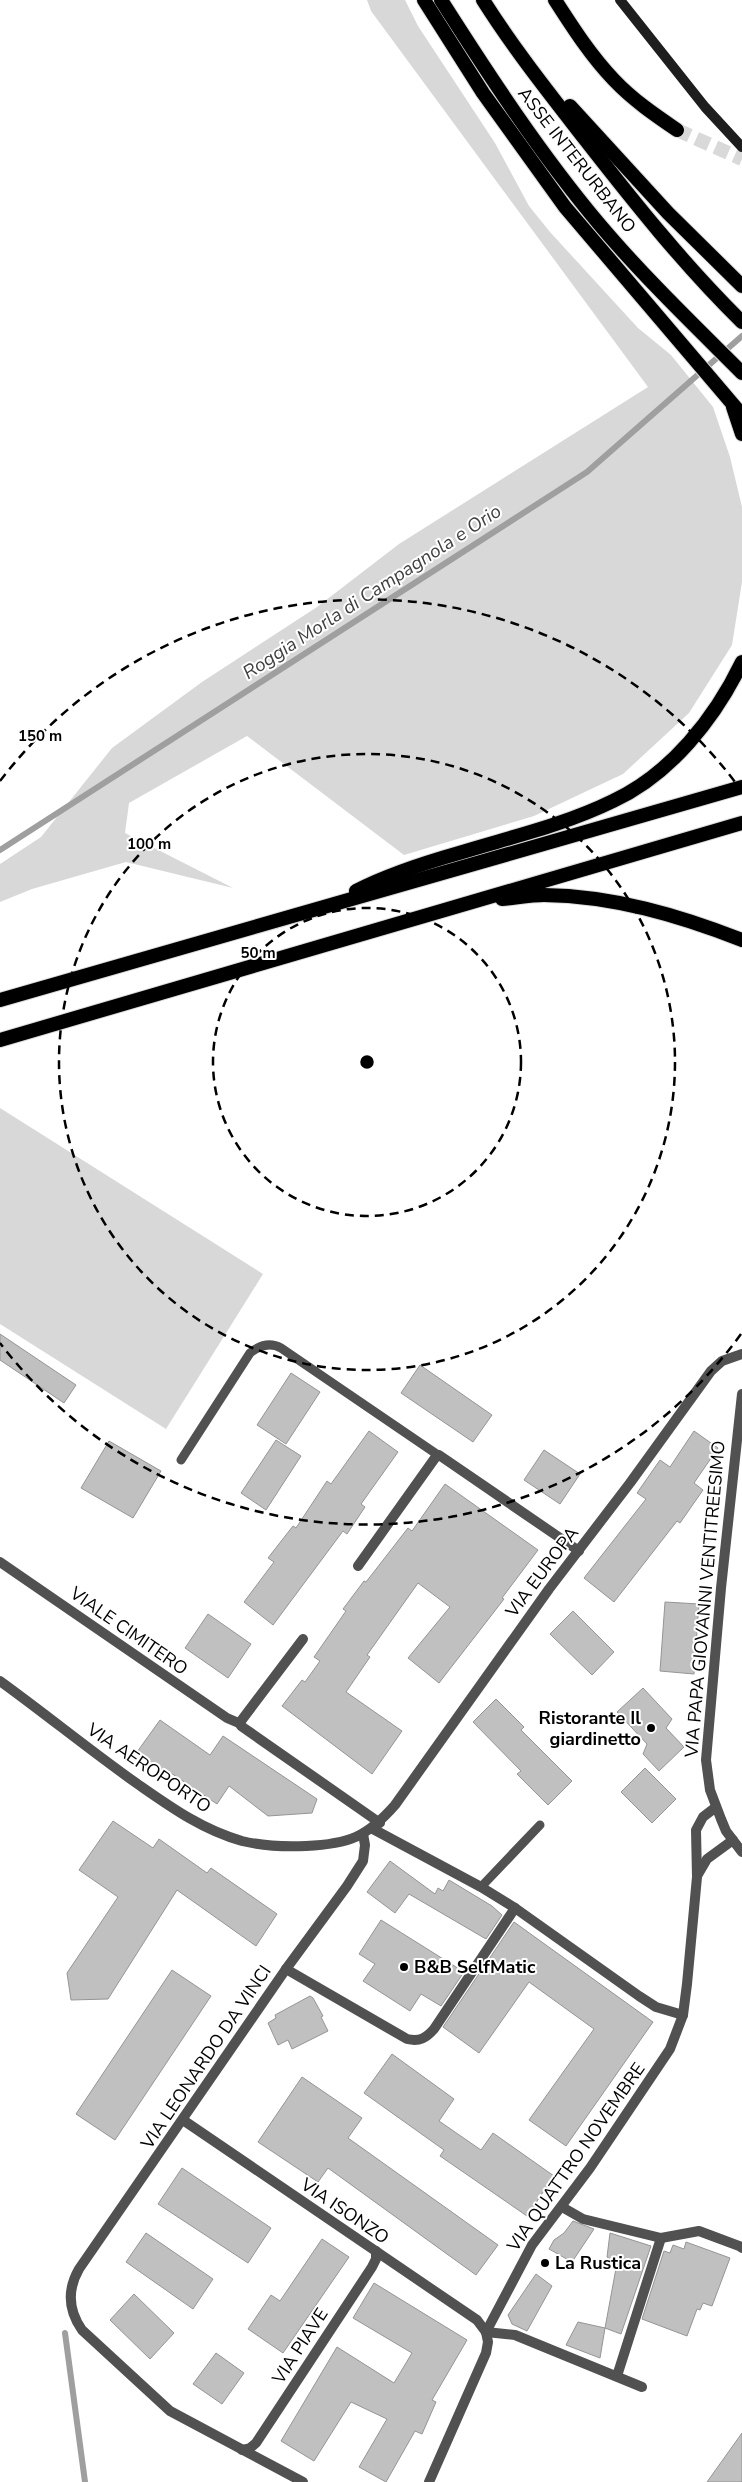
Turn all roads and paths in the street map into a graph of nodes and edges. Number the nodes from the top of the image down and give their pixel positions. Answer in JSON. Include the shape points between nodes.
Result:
{"nodes":[{"id":1,"x":424,"y":0,"type":"edge"},
{"id":2,"x":441,"y":0,"type":"edge"},
{"id":3,"x":484,"y":0,"type":"edge"},
{"id":4,"x":555,"y":0,"type":"edge"},
{"id":5,"x":620,"y":0,"type":"edge"},
{"id":6,"x":510,"y":42,"type":"junction"},
{"id":7,"x":677,"y":130,"type":"tunnel mouth"},
{"id":8,"x":742,"y":147,"type":"edge"},
{"id":9,"x":742,"y":286,"type":"edge"},
{"id":10,"x":742,"y":322,"type":"edge"},
{"id":11,"x":742,"y":373,"type":"edge"},
{"id":12,"x":737,"y":411,"type":"edge"},
{"id":13,"x":742,"y":434,"type":"edge"},
{"id":14,"x":742,"y":662,"type":"edge"},
{"id":15,"x":742,"y":787,"type":"edge"},
{"id":16,"x":742,"y":823,"type":"edge"},
{"id":17,"x":464,"y":904,"type":"junction"},
{"id":18,"x":329,"y":905,"type":"junction"},
{"id":19,"x":742,"y":940,"type":"edge"},
{"id":20,"x":0,"y":1000,"type":"edge"},
{"id":21,"x":0,"y":1040,"type":"edge"},
{"id":22,"x":742,"y":1354,"type":"edge"},
{"id":23,"x":742,"y":1394,"type":"edge"},
{"id":24,"x":438,"y":1455,"type":"junction"},
{"id":25,"x":181,"y":1460,"type":"dead end"},
{"id":26,"x":579,"y":1551,"type":"junction"},
{"id":27,"x":0,"y":1562,"type":"edge"},
{"id":28,"x":358,"y":1566,"type":"dead end"},
{"id":29,"x":303,"y":1639,"type":"dead end"},
{"id":30,"x":0,"y":1680,"type":"edge"},
{"id":31,"x":241,"y":1724,"type":"junction"},
{"id":32,"x":716,"y":1807,"type":"junction"},
{"id":33,"x":540,"y":1825,"type":"dead end"},
{"id":34,"x":376,"y":1826,"type":"junction"},
{"id":35,"x":363,"y":1834,"type":"junction"},
{"id":36,"x":733,"y":1840,"type":"junction"},
{"id":37,"x":742,"y":1852,"type":"edge"},
{"id":38,"x":697,"y":1877,"type":"junction"},
{"id":39,"x":481,"y":1886,"type":"junction"},
{"id":40,"x":515,"y":1908,"type":"junction"},
{"id":41,"x":286,"y":1969,"type":"junction"},
{"id":42,"x":683,"y":2015,"type":"junction"},
{"id":43,"x":183,"y":2120,"type":"junction"},
{"id":44,"x":562,"y":2207,"type":"junction"},
{"id":45,"x":661,"y":2238,"type":"junction"},
{"id":46,"x":742,"y":2247,"type":"edge"},
{"id":47,"x":376,"y":2251,"type":"junction"},
{"id":48,"x":486,"y":2332,"type":"junction"},
{"id":49,"x":617,"y":2376,"type":"junction"},
{"id":50,"x":642,"y":2387,"type":"dead end"},
{"id":51,"x":242,"y":2450,"type":"junction"},
{"id":52,"x":303,"y":2482,"type":"edge"},
{"id":53,"x":429,"y":2482,"type":"edge"}],
"edges":[{"from":1,"to":12,"type":"highway","via":[[482,93],[565,207]]},
{"from":2,"to":11,"type":"highway","name":"ASSE INTERURBANO","via":[[500,90],[601,226]]},
{"from":3,"to":6,"type":"highway","name":"ASSE INTERURBANO"},
{"from":4,"to":7,"type":"highway","via":[[586,47],[613,79],[632,98]]},
{"from":5,"to":8,"type":"main road","via":[[705,107]]},
{"from":6,"to":9,"type":"highway","via":[[668,213]]},
{"from":6,"to":10,"type":"highway","name":"ASSE INTERURBANO","via":[[674,250]]},
{"from":12,"to":13,"type":"highway"},
{"from":14,"to":18,"type":"highway","via":[[712,716],[681,750],[646,782],[614,801],[567,821],[413,867]]},
{"from":15,"to":18,"type":"highway"},
{"from":16,"to":17,"type":"highway"},
{"from":17,"to":19,"type":"highway","via":[[542,895],[591,898],[673,915]]},
{"from":17,"to":21,"type":"highway"},
{"from":18,"to":20,"type":"highway"},
{"from":22,"to":26,"type":"street","name":"VIA EUROPA","via":[[722,1361],[711,1371]]},
{"from":23,"to":32,"type":"street","name":"VIA PAPA GIOVANNI VENTITREESIMO","via":[[706,1760],[707,1777]]},
{"from":24,"to":25,"type":"lane","via":[[270,1344],[250,1353]]},
{"from":24,"to":26,"type":"street"},
{"from":24,"to":28,"type":"street"},
{"from":26,"to":34,"type":"street","name":"VIA EUROPA","via":[[395,1805]]},
{"from":27,"to":31,"type":"street","name":"VIALE CIMITERO","via":[[226,1718]]},
{"from":29,"to":31,"type":"street"},
{"from":30,"to":35,"type":"street","name":"VIA AEROPORTO","via":[[118,1770],[199,1824],[242,1841],[271,1846],[319,1845]]},
{"from":31,"to":34,"type":"street","name":"VIALE CIMITERO","via":[[242,1728]]},
{"from":32,"to":36,"type":"street","name":"VIA PAPA GIOVANNI VENTITREESIMO"},
{"from":32,"to":38,"type":"street","via":[[703,1817],[696,1830]]},
{"from":33,"to":39,"type":"lane"},
{"from":34,"to":35,"type":"street","name":"VIA AEROPORTO"},
{"from":34,"to":39,"type":"street","name":"VIALE CIMITERO"},
{"from":35,"to":41,"type":"street","name":"VIA LEONARDO DA VINCI","via":[[365,1853],[356,1872]]},
{"from":36,"to":37,"type":"street","name":"VIA PAPA GIOVANNI VENTITREESIMO"},
{"from":36,"to":38,"type":"street","via":[[707,1859]]},
{"from":38,"to":42,"type":"street"},
{"from":39,"to":40,"type":"street","name":"VIALE CIMITERO"},
{"from":40,"to":41,"type":"street","via":[[434,2029],[419,2040],[408,2039]]},
{"from":40,"to":42,"type":"street","name":"VIALE CIMITERO","via":[[656,2007]]},
{"from":41,"to":43,"type":"street","name":"VIA LEONARDO DA VINCI"},
{"from":42,"to":44,"type":"street","name":"VIA QUATTRO NOVEMBRE","via":[[659,2067]]},
{"from":43,"to":47,"type":"street","name":"VIA ISONZO"},
{"from":43,"to":51,"type":"street","name":"VIA LEONARDO DA VINCI","via":[[79,2269],[70,2288],[70,2298],[75,2320],[82,2330],[170,2411]]},
{"from":44,"to":45,"type":"street","via":[[584,2219]]},
{"from":44,"to":48,"type":"street","name":"VIA QUATTRO NOVEMBRE","via":[[532,2245]]},
{"from":45,"to":46,"type":"street","via":[[699,2232]]},
{"from":45,"to":49,"type":"street"},
{"from":47,"to":48,"type":"street","name":"VIA ISONZO","via":[[477,2320]]},
{"from":47,"to":51,"type":"street","name":"VIA PIAVE","via":[[372,2267],[256,2443]]},
{"from":48,"to":49,"type":"street","via":[[515,2335]]},
{"from":48,"to":53,"type":"street","name":"VIA QUATTRO NOVEMBRE","via":[[486,2354]]},
{"from":49,"to":50,"type":"street"},
{"from":51,"to":52,"type":"street"}]}
